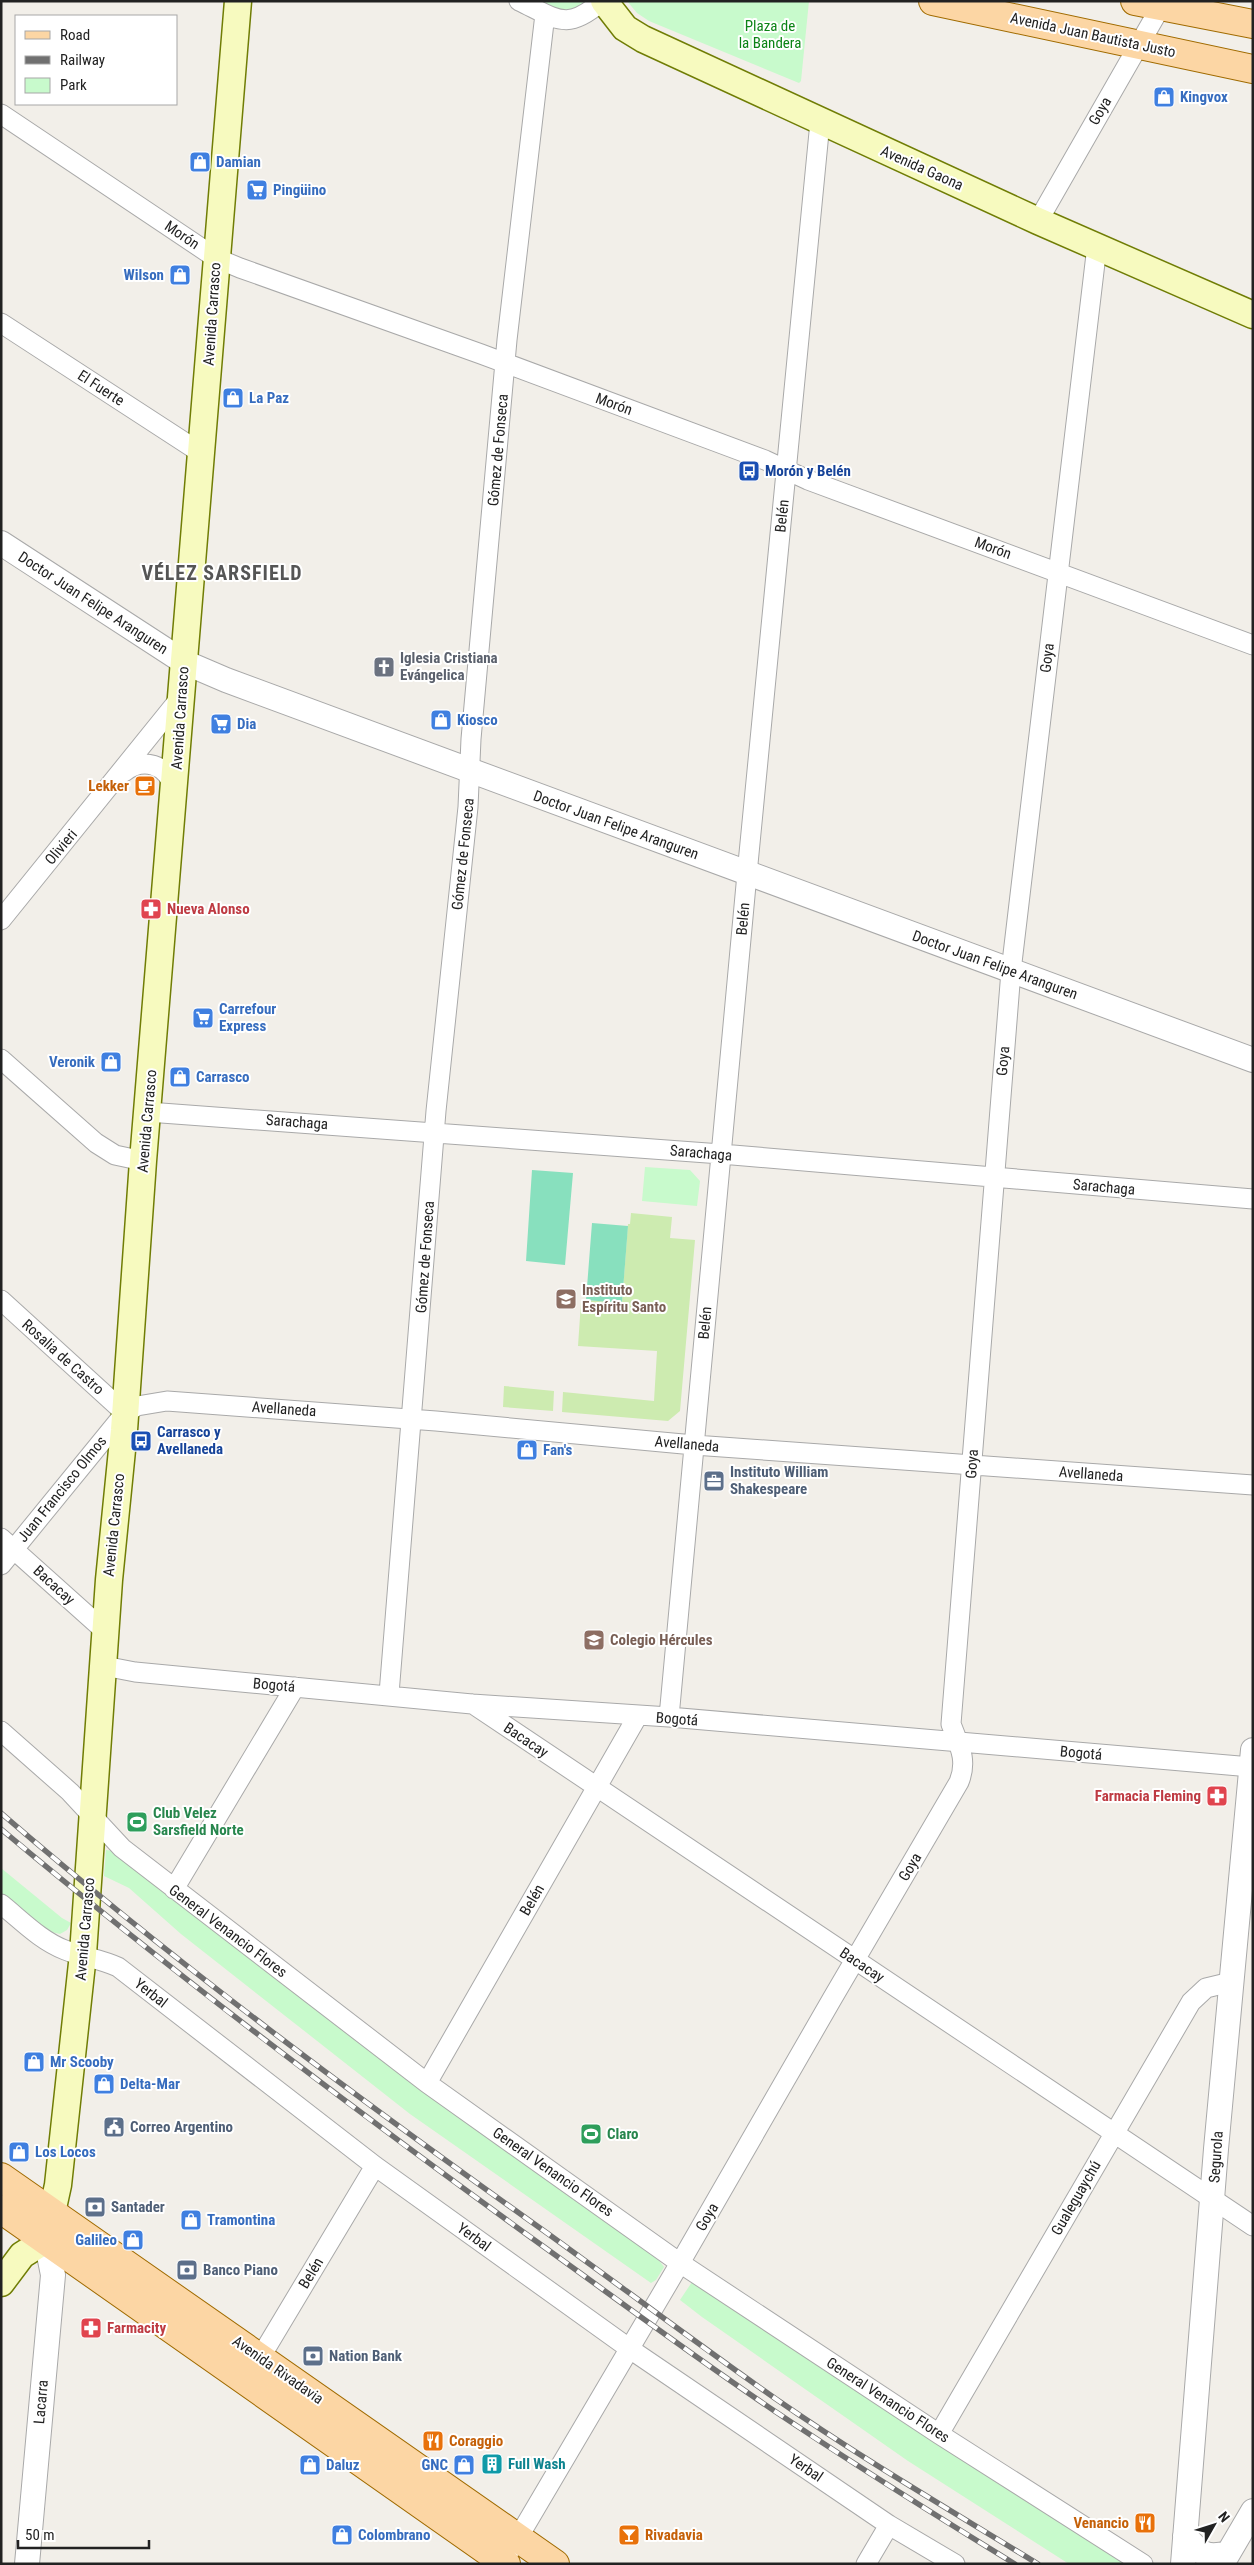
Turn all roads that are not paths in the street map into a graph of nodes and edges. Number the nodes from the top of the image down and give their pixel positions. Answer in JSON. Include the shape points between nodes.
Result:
{"nodes":[{"id":1,"x":238,"y":1,"type":"edge"},
{"id":2,"x":519,"y":1,"type":"edge"},
{"id":3,"x":603,"y":1,"type":"edge"},
{"id":4,"x":933,"y":1,"type":"edge"},
{"id":5,"x":1154,"y":3,"type":"edge"},
{"id":6,"x":545,"y":14,"type":"junction"},
{"id":7,"x":1253,"y":24,"type":"edge"},
{"id":8,"x":1137,"y":45,"type":"junction"},
{"id":9,"x":1253,"y":69,"type":"edge"},
{"id":10,"x":1,"y":114,"type":"edge"},
{"id":11,"x":820,"y":122,"type":"junction"},
{"id":12,"x":1038,"y":221,"type":"junction"},
{"id":13,"x":1097,"y":246,"type":"junction"},
{"id":14,"x":216,"y":258,"type":"junction"},
{"id":15,"x":1253,"y":315,"type":"edge"},
{"id":16,"x":1,"y":323,"type":"edge"},
{"id":17,"x":505,"y":364,"type":"junction"},
{"id":18,"x":201,"y":453,"type":"junction"},
{"id":19,"x":787,"y":470,"type":"junction"},
{"id":20,"x":3,"y":548,"type":"edge"},
{"id":21,"x":1057,"y":572,"type":"junction"},
{"id":22,"x":1253,"y":645,"type":"edge"},
{"id":23,"x":184,"y":662,"type":"junction"},
{"id":24,"x":181,"y":698,"type":"junction"},
{"id":25,"x":470,"y":770,"type":"junction"},
{"id":26,"x":121,"y":774,"type":"junction"},
{"id":27,"x":174,"y":788,"type":"junction"},
{"id":28,"x":747,"y":874,"type":"junction"},
{"id":29,"x":1,"y":920,"type":"edge"},
{"id":30,"x":1011,"y":971,"type":"junction"},
{"id":31,"x":1,"y":1059,"type":"edge"},
{"id":32,"x":1253,"y":1060,"type":"edge"},
{"id":33,"x":148,"y":1112,"type":"junction"},
{"id":34,"x":435,"y":1132,"type":"junction"},
{"id":35,"x":721,"y":1154,"type":"junction"},
{"id":36,"x":143,"y":1161,"type":"junction"},
{"id":37,"x":993,"y":1178,"type":"junction"},
{"id":38,"x":1253,"y":1199,"type":"edge"},
{"id":39,"x":1,"y":1300,"type":"edge"},
{"id":40,"x":125,"y":1413,"type":"junction"},
{"id":41,"x":413,"y":1419,"type":"junction"},
{"id":42,"x":694,"y":1445,"type":"junction"},
{"id":43,"x":972,"y":1465,"type":"junction"},
{"id":44,"x":1253,"y":1485,"type":"edge"},
{"id":45,"x":7,"y":1544,"type":"edge"},
{"id":46,"x":1,"y":1566,"type":"edge"},
{"id":47,"x":106,"y":1632,"type":"junction"},
{"id":48,"x":104,"y":1666,"type":"junction"},
{"id":49,"x":295,"y":1687,"type":"junction"},
{"id":50,"x":389,"y":1694,"type":"junction"},
{"id":51,"x":472,"y":1704,"type":"junction"},
{"id":52,"x":637,"y":1717,"type":"junction"},
{"id":53,"x":669,"y":1718,"type":"junction"},
{"id":54,"x":1,"y":1731,"type":"edge"},
{"id":55,"x":959,"y":1743,"type":"junction"},
{"id":56,"x":1252,"y":1759,"type":"edge"},
{"id":57,"x":596,"y":1788,"type":"junction"},
{"id":58,"x":94,"y":1817,"type":"junction"},
{"id":59,"x":1250,"y":1841,"type":"edge"},
{"id":60,"x":174,"y":1890,"type":"junction"},
{"id":61,"x":1,"y":1904,"type":"edge"},
{"id":62,"x":83,"y":1954,"type":"junction"},
{"id":63,"x":854,"y":1960,"type":"junction"},
{"id":64,"x":1231,"y":1982,"type":"junction"},
{"id":65,"x":428,"y":2083,"type":"junction"},
{"id":66,"x":1114,"y":2134,"type":"junction"},
{"id":67,"x":375,"y":2166,"type":"junction"},
{"id":68,"x":1,"y":2177,"type":"edge"},
{"id":69,"x":1213,"y":2199,"type":"junction"},
{"id":70,"x":1,"y":2209,"type":"edge"},
{"id":71,"x":52,"y":2212,"type":"junction"},
{"id":72,"x":1253,"y":2226,"type":"edge"},
{"id":73,"x":46,"y":2240,"type":"junction"},
{"id":74,"x":680,"y":2263,"type":"junction"},
{"id":75,"x":1,"y":2283,"type":"edge"},
{"id":76,"x":630,"y":2349,"type":"junction"},
{"id":77,"x":254,"y":2369,"type":"junction"},
{"id":78,"x":939,"y":2434,"type":"junction"},
{"id":79,"x":1253,"y":2511,"type":"edge"},
{"id":80,"x":889,"y":2525,"type":"junction"},
{"id":81,"x":1185,"y":2536,"type":"junction"},
{"id":82,"x":518,"y":2537,"type":"junction"},
{"id":83,"x":1225,"y":2558,"type":"edge"},
{"id":84,"x":505,"y":2563,"type":"edge"},
{"id":85,"x":27,"y":2564,"type":"edge"},
{"id":86,"x":555,"y":2564,"type":"edge"},
{"id":87,"x":866,"y":2564,"type":"edge"},
{"id":88,"x":955,"y":2564,"type":"edge"},
{"id":89,"x":1143,"y":2564,"type":"edge"},
{"id":90,"x":1183,"y":2564,"type":"edge"}],
"edges":[{"from":1,"to":14,"type":"main road","name":"Avenida Carrasco"},
{"from":2,"to":6,"type":"street","name":"Avenida Gaona"},
{"from":3,"to":6,"type":"street","name":"Avenida Gaona","via":[[576,20]]},
{"from":3,"to":11,"type":"main road","name":"Avenida Gaona","via":[[617,20],[636,36]]},
{"from":4,"to":8,"type":"main road","name":"Avenida Juan Bautista Justo"},
{"from":5,"to":7,"type":"main road"},
{"from":5,"to":8,"type":"street","name":"Goya"},
{"from":6,"to":17,"type":"street","name":"Gómez de Fonseca"},
{"from":8,"to":9,"type":"main road","name":"Avenida Juan Bautista Justo"},
{"from":8,"to":12,"type":"street","name":"Goya"},
{"from":10,"to":14,"type":"street","name":"Morón"},
{"from":11,"to":12,"type":"main road","name":"Avenida Gaona"},
{"from":11,"to":19,"type":"street","name":"Belén"},
{"from":12,"to":13,"type":"main road","name":"Avenida Gaona"},
{"from":13,"to":15,"type":"main road","name":"Avenida Gaona"},
{"from":13,"to":21,"type":"street","name":"Goya"},
{"from":14,"to":17,"type":"street","name":"Morón"},
{"from":14,"to":18,"type":"main road","name":"Avenida Carrasco"},
{"from":16,"to":18,"type":"street","name":"El Fuerte"},
{"from":17,"to":19,"type":"street","name":"Morón"},
{"from":17,"to":25,"type":"street","name":"Gómez de Fonseca"},
{"from":18,"to":23,"type":"main road","name":"Avenida Carrasco"},
{"from":19,"to":21,"type":"street","name":"Morón"},
{"from":19,"to":28,"type":"street","name":"Belén"},
{"from":20,"to":23,"type":"street","name":"Doctor Juan Felipe Aranguren"},
{"from":21,"to":22,"type":"street","name":"Morón"},
{"from":21,"to":30,"type":"street","name":"Goya"},
{"from":23,"to":24,"type":"main road","name":"Avenida Carrasco"},
{"from":23,"to":25,"type":"street","name":"Doctor Juan Felipe Aranguren"},
{"from":24,"to":26,"type":"street","name":"Olivieri"},
{"from":24,"to":27,"type":"main road","name":"Avenida Carrasco"},
{"from":25,"to":28,"type":"street","name":"Doctor Juan Felipe Aranguren"},
{"from":25,"to":34,"type":"street","name":"Gómez de Fonseca"},
{"from":26,"to":27,"type":"street","name":"Olivieri","via":[[141,764],[156,765],[168,774]]},
{"from":26,"to":29,"type":"street","name":"Olivieri"},
{"from":27,"to":33,"type":"main road","name":"Avenida Carrasco"},
{"from":28,"to":30,"type":"street","name":"Doctor Juan Felipe Aranguren"},
{"from":28,"to":35,"type":"street","name":"Belén"},
{"from":30,"to":32,"type":"street","name":"Doctor Juan Felipe Aranguren"},
{"from":30,"to":37,"type":"street","name":"Goya"},
{"from":31,"to":36,"type":"street","via":[[96,1143],[115,1155]]},
{"from":33,"to":34,"type":"street","name":"Sarachaga"},
{"from":33,"to":36,"type":"main road","name":"Avenida Carrasco"},
{"from":34,"to":35,"type":"street","name":"Sarachaga"},
{"from":34,"to":41,"type":"street","name":"Gómez de Fonseca"},
{"from":35,"to":37,"type":"street","name":"Sarachaga"},
{"from":35,"to":42,"type":"street","name":"Belén"},
{"from":36,"to":40,"type":"main road","name":"Avenida Carrasco"},
{"from":37,"to":38,"type":"street","name":"Sarachaga"},
{"from":37,"to":43,"type":"street","name":"Goya"},
{"from":39,"to":40,"type":"street","name":"Rosalia de Castro"},
{"from":40,"to":41,"type":"street","name":"Avellaneda","via":[[137,1406],[167,1401]]},
{"from":40,"to":45,"type":"street","name":"Juan Francisco Olmos"},
{"from":40,"to":47,"type":"main road","name":"Avenida Carrasco"},
{"from":41,"to":42,"type":"street","name":"Avellaneda"},
{"from":41,"to":50,"type":"street","name":"Gómez de Fonseca"},
{"from":42,"to":43,"type":"street","name":"Avellaneda"},
{"from":42,"to":53,"type":"street","name":"Belén"},
{"from":43,"to":44,"type":"street","name":"Avellaneda"},
{"from":43,"to":55,"type":"street","name":"Goya","via":[[951,1724]]},
{"from":45,"to":46,"type":"street","name":"Juan Francisco Olmos"},
{"from":45,"to":47,"type":"street","name":"Bacacay"},
{"from":47,"to":48,"type":"main road","name":"Avenida Carrasco"},
{"from":48,"to":49,"type":"street","name":"Bogotá","via":[[135,1672]]},
{"from":48,"to":58,"type":"main road","name":"Avenida Carrasco"},
{"from":49,"to":50,"type":"street","name":"Bogotá"},
{"from":49,"to":60,"type":"street"},
{"from":50,"to":51,"type":"street","name":"Bogotá"},
{"from":51,"to":52,"type":"street","name":"Bogotá"},
{"from":51,"to":57,"type":"street","name":"Bacacay"},
{"from":52,"to":53,"type":"street","name":"Bogotá"},
{"from":52,"to":57,"type":"street","name":"Belén"},
{"from":53,"to":55,"type":"street","name":"Bogotá"},
{"from":54,"to":58,"type":"street","name":"General Venancio Flores"},
{"from":55,"to":56,"type":"street","name":"Bogotá"},
{"from":55,"to":63,"type":"street","name":"Goya","via":[[964,1763],[959,1782]]},
{"from":56,"to":59,"type":"street","name":"Segurola"},
{"from":57,"to":63,"type":"street","name":"Bacacay"},
{"from":57,"to":65,"type":"street","name":"Belén"},
{"from":58,"to":60,"type":"street","name":"General Venancio Flores","via":[[122,1848]]},
{"from":58,"to":62,"type":"main road","name":"Avenida Carrasco"},
{"from":59,"to":64,"type":"street","name":"Segurola"},
{"from":60,"to":65,"type":"street","name":"General Venancio Flores"},
{"from":61,"to":62,"type":"street","name":"Yerbal","via":[[48,1941],[65,1950]]},
{"from":62,"to":67,"type":"street","name":"Yerbal","via":[[118,1967]]},
{"from":62,"to":71,"type":"main road","name":"Avenida Carrasco","via":[[64,2139]]},
{"from":63,"to":66,"type":"street","name":"Bacacay"},
{"from":63,"to":74,"type":"street","name":"Goya"},
{"from":64,"to":66,"type":"street","name":"Gualeguaychú","via":[[1206,1988],[1191,2002]]},
{"from":64,"to":69,"type":"street","name":"Segurola"},
{"from":65,"to":74,"type":"street","name":"General Venancio Flores"},
{"from":66,"to":69,"type":"street","name":"Bacacay"},
{"from":66,"to":78,"type":"street","name":"Gualeguaychú"},
{"from":67,"to":76,"type":"street","name":"Yerbal"},
{"from":67,"to":77,"type":"street","name":"Belén"},
{"from":68,"to":71,"type":"main road","name":"Avenida Rivadavia"},
{"from":69,"to":72,"type":"street","name":"Bacacay"},
{"from":69,"to":81,"type":"street","name":"Segurola"},
{"from":70,"to":73,"type":"main road","name":"Avenida Rivadavia"},
{"from":71,"to":73,"type":"main road","name":"Avenida Carrasco"},
{"from":71,"to":77,"type":"main road","name":"Avenida Rivadavia"},
{"from":73,"to":75,"type":"main road","via":[[22,2255]]},
{"from":73,"to":77,"type":"main road","name":"Avenida Rivadavia"},
{"from":73,"to":85,"type":"street","name":"Lacarra","via":[[52,2285]]},
{"from":74,"to":76,"type":"street","name":"Goya"},
{"from":74,"to":78,"type":"street","name":"General Venancio Flores"},
{"from":76,"to":80,"type":"street","name":"Yerbal"},
{"from":76,"to":82,"type":"street","name":"Goya"},
{"from":77,"to":82,"type":"main road","name":"Avenida Rivadavia"},
{"from":77,"to":84,"type":"main road","name":"Avenida Rivadavia"},
{"from":78,"to":89,"type":"street","name":"General Venancio Flores"},
{"from":79,"to":83,"type":"street"},
{"from":80,"to":87,"type":"street"},
{"from":80,"to":88,"type":"street","name":"Yerbal"},
{"from":81,"to":83,"type":"street","via":[[1203,2554]]},
{"from":81,"to":90,"type":"street","name":"Segurola"},
{"from":82,"to":84,"type":"street","name":"Goya"},
{"from":82,"to":86,"type":"main road","name":"Avenida Rivadavia"}]}
